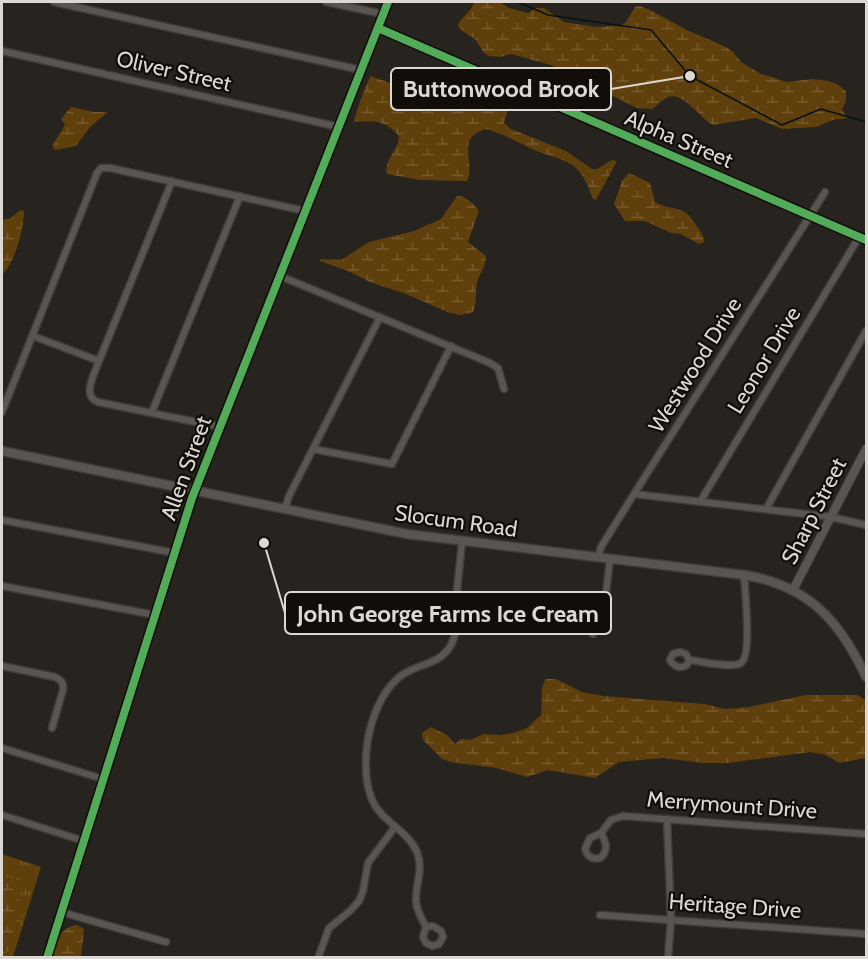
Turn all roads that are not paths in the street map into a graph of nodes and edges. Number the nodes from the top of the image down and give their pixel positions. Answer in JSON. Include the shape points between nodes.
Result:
{"nodes":[{"id":1,"x":54,"y":2,"type":"edge"},
{"id":2,"x":326,"y":2,"type":"edge"},
{"id":3,"x":388,"y":2,"type":"edge"},
{"id":4,"x":383,"y":14,"type":"junction"},
{"id":5,"x":378,"y":28,"type":"junction"},
{"id":6,"x":2,"y":51,"type":"edge"},
{"id":7,"x":361,"y":70,"type":"junction"},
{"id":8,"x":339,"y":127,"type":"junction"},
{"id":9,"x":172,"y":181,"type":"junction"},
{"id":10,"x":825,"y":192,"type":"dead end"},
{"id":11,"x":240,"y":196,"type":"junction"},
{"id":12,"x":305,"y":211,"type":"junction"},
{"id":13,"x":811,"y":216,"type":"junction"},
{"id":14,"x":859,"y":237,"type":"junction"},
{"id":15,"x":867,"y":240,"type":"edge"},
{"id":16,"x":280,"y":276,"type":"junction"},
{"id":17,"x":380,"y":317,"type":"junction"},
{"id":18,"x":867,"y":331,"type":"edge"},
{"id":19,"x":33,"y":336,"type":"junction"},
{"id":20,"x":451,"y":346,"type":"junction"},
{"id":21,"x":99,"y":361,"type":"junction"},
{"id":22,"x":504,"y":389,"type":"dead end"},
{"id":23,"x":2,"y":412,"type":"edge"},
{"id":24,"x":152,"y":412,"type":"junction"},
{"id":25,"x":220,"y":427,"type":"junction"},
{"id":26,"x":867,"y":448,"type":"edge"},
{"id":27,"x":313,"y":449,"type":"junction"},
{"id":28,"x":2,"y":451,"type":"edge"},
{"id":29,"x":195,"y":491,"type":"junction"},
{"id":30,"x":634,"y":494,"type":"junction"},
{"id":31,"x":700,"y":502,"type":"junction"},
{"id":32,"x":285,"y":509,"type":"junction"},
{"id":33,"x":766,"y":509,"type":"junction"},
{"id":34,"x":831,"y":517,"type":"junction"},
{"id":35,"x":2,"y":520,"type":"edge"},
{"id":36,"x":867,"y":525,"type":"edge"},
{"id":37,"x":462,"y":542,"type":"junction"},
{"id":38,"x":174,"y":553,"type":"junction"},
{"id":39,"x":598,"y":557,"type":"junction"},
{"id":40,"x":610,"y":559,"type":"junction"},
{"id":41,"x":744,"y":575,"type":"junction"},
{"id":42,"x":2,"y":586,"type":"edge"},
{"id":43,"x":792,"y":590,"type":"junction"},
{"id":44,"x":155,"y":615,"type":"junction"},
{"id":45,"x":593,"y":634,"type":"dead end"},
{"id":46,"x":689,"y":660,"type":"dead end"},
{"id":47,"x":2,"y":666,"type":"edge"},
{"id":48,"x":867,"y":677,"type":"edge"},
{"id":49,"x":52,"y":728,"type":"dead end"},
{"id":50,"x":2,"y":748,"type":"edge"},
{"id":51,"x":104,"y":779,"type":"junction"},
{"id":52,"x":2,"y":815,"type":"edge"},
{"id":53,"x":668,"y":819,"type":"junction"},
{"id":54,"x":394,"y":827,"type":"junction"},
{"id":55,"x":601,"y":832,"type":"dead end"},
{"id":56,"x":867,"y":834,"type":"edge"},
{"id":57,"x":84,"y":842,"type":"junction"},
{"id":58,"x":61,"y":912,"type":"junction"},
{"id":59,"x":600,"y":915,"type":"dead end"},
{"id":60,"x":671,"y":920,"type":"junction"},
{"id":61,"x":426,"y":927,"type":"dead end"},
{"id":62,"x":867,"y":934,"type":"edge"},
{"id":63,"x":166,"y":942,"type":"dead end"},
{"id":64,"x":47,"y":957,"type":"edge"},
{"id":65,"x":318,"y":957,"type":"edge"},
{"id":66,"x":668,"y":957,"type":"edge"}],
"edges":[{"from":1,"to":7,"type":"street"},
{"from":2,"to":4,"type":"street"},
{"from":3,"to":4,"type":"street","name":"Allen Street"},
{"from":4,"to":5,"type":"street","name":"Allen Street"},
{"from":5,"to":7,"type":"street","name":"Allen Street"},
{"from":5,"to":13,"type":"street","name":"Alpha Street"},
{"from":6,"to":8,"type":"street","name":"Oliver Street"},
{"from":7,"to":8,"type":"street","name":"Allen Street"},
{"from":8,"to":12,"type":"street","name":"Allen Street"},
{"from":9,"to":11,"type":"street"},
{"from":9,"to":19,"type":"street","via":[[101,168]]},
{"from":9,"to":21,"type":"street"},
{"from":10,"to":13,"type":"street","name":"Westwood Drive"},
{"from":11,"to":12,"type":"street"},
{"from":11,"to":24,"type":"street"},
{"from":12,"to":16,"type":"street","name":"Allen Street"},
{"from":13,"to":14,"type":"street","name":"Alpha Street"},
{"from":13,"to":30,"type":"street","name":"Westwood Drive"},
{"from":14,"to":15,"type":"street","name":"Alpha Street"},
{"from":14,"to":31,"type":"street","name":"Leonor Drive"},
{"from":16,"to":17,"type":"street"},
{"from":16,"to":25,"type":"street","name":"Allen Street"},
{"from":17,"to":20,"type":"street"},
{"from":17,"to":27,"type":"street"},
{"from":18,"to":33,"type":"street"},
{"from":19,"to":21,"type":"street"},
{"from":19,"to":23,"type":"street"},
{"from":20,"to":22,"type":"street","via":[[498,368]]},
{"from":20,"to":27,"type":"street","via":[[392,464]]},
{"from":21,"to":24,"type":"street","via":[[89,392],[92,399]]},
{"from":24,"to":25,"type":"street"},
{"from":25,"to":29,"type":"street","name":"Allen Street"},
{"from":26,"to":34,"type":"street","name":"Sharp Street"},
{"from":27,"to":32,"type":"street"},
{"from":28,"to":29,"type":"main road","name":"Slocum Road"},
{"from":29,"to":32,"type":"main road","name":"Slocum Road"},
{"from":29,"to":38,"type":"street","name":"Allen Street"},
{"from":30,"to":31,"type":"street"},
{"from":30,"to":39,"type":"street","name":"Westwood Drive"},
{"from":31,"to":33,"type":"street"},
{"from":32,"to":37,"type":"main road","name":"Slocum Road"},
{"from":33,"to":34,"type":"street"},
{"from":34,"to":36,"type":"street"},
{"from":34,"to":43,"type":"street","name":"Sharp Street"},
{"from":35,"to":38,"type":"street"},
{"from":37,"to":39,"type":"main road","name":"Slocum Road"},
{"from":37,"to":54,"type":"street","via":[[454,639],[440,658],[408,671],[391,685],[376,710],[367,747],[365,770],[370,796]]},
{"from":38,"to":44,"type":"street","name":"Allen Street"},
{"from":39,"to":40,"type":"main road","name":"Slocum Road"},
{"from":40,"to":41,"type":"main road","name":"Slocum Road"},
{"from":40,"to":45,"type":"street","via":[[605,601]]},
{"from":41,"to":43,"type":"main road","name":"Slocum Road"},
{"from":41,"to":46,"type":"street","via":[[747,632],[746,655],[741,663]]},
{"from":42,"to":44,"type":"street"},
{"from":43,"to":48,"type":"main road","name":"Slocum Road","via":[[836,625]]},
{"from":44,"to":51,"type":"street","name":"Allen Street"},
{"from":47,"to":49,"type":"street","via":[[55,677],[64,684]]},
{"from":50,"to":51,"type":"street"},
{"from":51,"to":57,"type":"street","name":"Allen Street"},
{"from":52,"to":57,"type":"street"},
{"from":53,"to":55,"type":"street","name":"Merrymount Drive","via":[[617,817]]},
{"from":53,"to":56,"type":"street","name":"Merrymount Drive"},
{"from":53,"to":60,"type":"street"},
{"from":54,"to":61,"type":"street","via":[[417,854],[420,873],[416,902]]},
{"from":54,"to":65,"type":"street","via":[[368,863],[359,901],[329,928]]},
{"from":57,"to":58,"type":"street","name":"Allen Street"},
{"from":58,"to":63,"type":"street"},
{"from":58,"to":64,"type":"street","name":"Allen Street"},
{"from":59,"to":60,"type":"street","name":"Heritage Drive"},
{"from":60,"to":62,"type":"street","name":"Heritage Drive"},
{"from":60,"to":66,"type":"street"}]}
